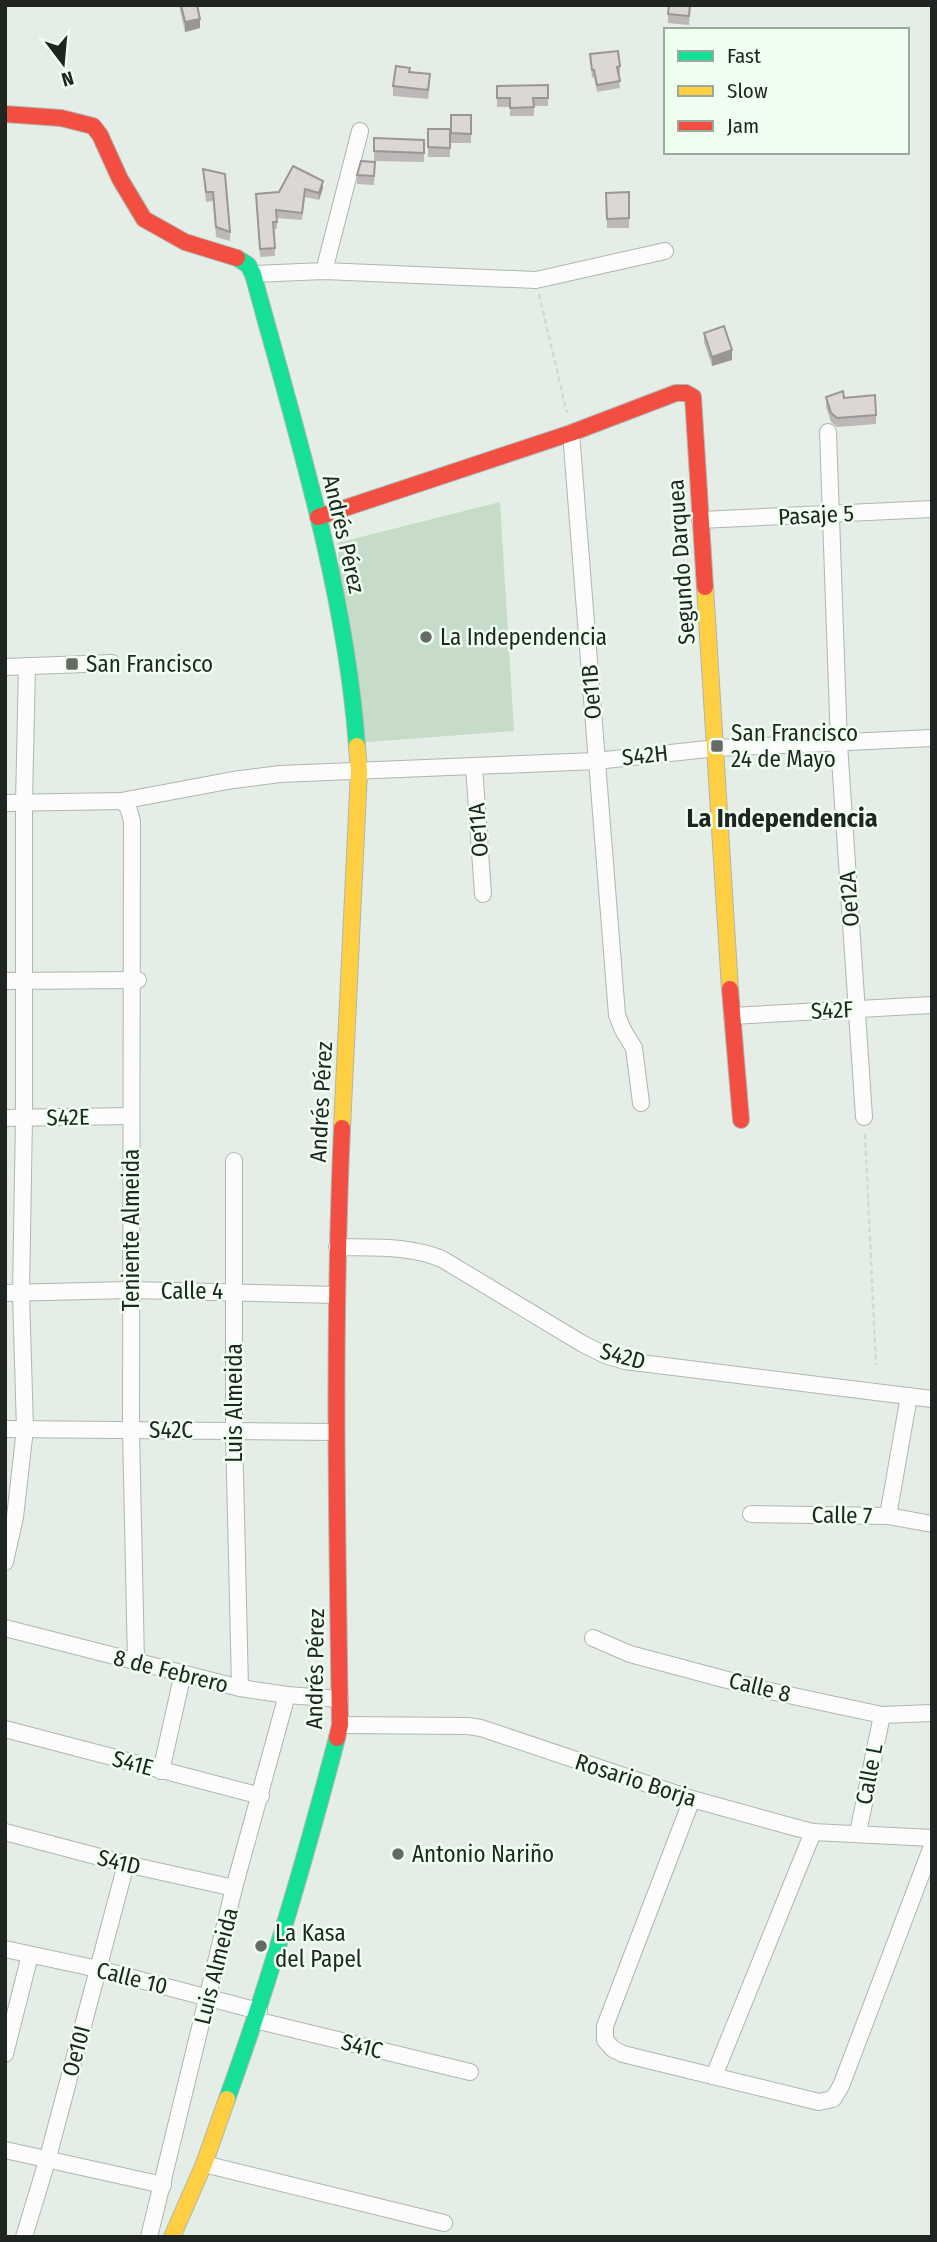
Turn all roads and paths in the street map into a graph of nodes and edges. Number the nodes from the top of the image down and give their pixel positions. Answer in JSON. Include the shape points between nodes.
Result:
{"nodes":[{"id":1,"x":5,"y":114,"type":"edge"},
{"id":2,"x":360,"y":131,"type":"dead end"},
{"id":3,"x":665,"y":251,"type":"dead end"},
{"id":4,"x":324,"y":271,"type":"junction"},
{"id":5,"x":253,"y":274,"type":"junction"},
{"id":6,"x":536,"y":280,"type":"junction"},
{"id":7,"x":828,"y":432,"type":"dead end"},
{"id":8,"x":571,"y":433,"type":"junction"},
{"id":9,"x":932,"y":509,"type":"edge"},
{"id":10,"x":832,"y":515,"type":"junction"},
{"id":11,"x":318,"y":517,"type":"junction"},
{"id":12,"x":700,"y":520,"type":"junction"},
{"id":13,"x":112,"y":663,"type":"dead end"},
{"id":14,"x":27,"y":666,"type":"junction"},
{"id":15,"x":5,"y":667,"type":"edge"},
{"id":16,"x":932,"y":738,"type":"edge"},
{"id":17,"x":839,"y":744,"type":"junction"},
{"id":18,"x":717,"y":748,"type":"junction"},
{"id":19,"x":596,"y":761,"type":"junction"},
{"id":20,"x":474,"y":766,"type":"junction"},
{"id":21,"x":359,"y":771,"type":"junction"},
{"id":22,"x":121,"y":801,"type":"junction"},
{"id":23,"x":5,"y":803,"type":"edge"},
{"id":24,"x":24,"y":803,"type":"junction"},
{"id":25,"x":483,"y":894,"type":"dead end"},
{"id":26,"x":136,"y":980,"type":"junction"},
{"id":27,"x":14,"y":981,"type":"edge"},
{"id":28,"x":932,"y":1005,"type":"edge"},
{"id":29,"x":856,"y":1009,"type":"junction"},
{"id":30,"x":732,"y":1016,"type":"junction"},
{"id":31,"x":641,"y":1103,"type":"dead end"},
{"id":32,"x":131,"y":1116,"type":"junction"},
{"id":33,"x":864,"y":1116,"type":"joint"},
{"id":34,"x":24,"y":1117,"type":"junction"},
{"id":35,"x":5,"y":1118,"type":"edge"},
{"id":36,"x":741,"y":1120,"type":"dead end"},
{"id":37,"x":234,"y":1161,"type":"dead end"},
{"id":38,"x":337,"y":1247,"type":"junction"},
{"id":39,"x":131,"y":1290,"type":"junction"},
{"id":40,"x":234,"y":1291,"type":"junction"},
{"id":41,"x":13,"y":1294,"type":"edge"},
{"id":42,"x":337,"y":1294,"type":"junction"},
{"id":43,"x":876,"y":1365,"type":"dead end"},
{"id":44,"x":909,"y":1396,"type":"junction"},
{"id":45,"x":932,"y":1399,"type":"edge"},
{"id":46,"x":5,"y":1429,"type":"edge"},
{"id":47,"x":25,"y":1429,"type":"junction"},
{"id":48,"x":131,"y":1430,"type":"junction"},
{"id":49,"x":234,"y":1430,"type":"junction"},
{"id":50,"x":336,"y":1432,"type":"junction"},
{"id":51,"x":751,"y":1514,"type":"dead end"},
{"id":52,"x":888,"y":1516,"type":"junction"},
{"id":53,"x":932,"y":1524,"type":"edge"},
{"id":54,"x":5,"y":1562,"type":"edge"},
{"id":55,"x":5,"y":1628,"type":"edge"},
{"id":56,"x":593,"y":1638,"type":"dead end"},
{"id":57,"x":136,"y":1662,"type":"junction"},
{"id":58,"x":183,"y":1673,"type":"junction"},
{"id":59,"x":240,"y":1688,"type":"junction"},
{"id":60,"x":287,"y":1695,"type":"junction"},
{"id":61,"x":340,"y":1699,"type":"junction"},
{"id":62,"x":932,"y":1713,"type":"edge"},
{"id":63,"x":882,"y":1715,"type":"junction"},
{"id":64,"x":340,"y":1725,"type":"junction"},
{"id":65,"x":5,"y":1729,"type":"edge"},
{"id":66,"x":161,"y":1771,"type":"junction"},
{"id":67,"x":261,"y":1796,"type":"junction"},
{"id":68,"x":692,"y":1799,"type":"junction"},
{"id":69,"x":5,"y":1832,"type":"edge"},
{"id":70,"x":813,"y":1832,"type":"junction"},
{"id":71,"x":858,"y":1833,"type":"junction"},
{"id":72,"x":932,"y":1838,"type":"edge"},
{"id":73,"x":932,"y":1846,"type":"edge"},
{"id":74,"x":126,"y":1864,"type":"junction"},
{"id":75,"x":234,"y":1888,"type":"junction"},
{"id":76,"x":5,"y":1949,"type":"edge"},
{"id":77,"x":30,"y":1955,"type":"junction"},
{"id":78,"x":98,"y":1969,"type":"junction"},
{"id":79,"x":208,"y":1997,"type":"junction"},
{"id":80,"x":257,"y":2015,"type":"junction"},
{"id":81,"x":5,"y":2054,"type":"edge"},
{"id":82,"x":470,"y":2072,"type":"dead end"},
{"id":83,"x":715,"y":2077,"type":"junction"},
{"id":84,"x":5,"y":2150,"type":"edge"},
{"id":85,"x":47,"y":2161,"type":"junction"},
{"id":86,"x":204,"y":2164,"type":"junction"},
{"id":87,"x":163,"y":2185,"type":"junction"},
{"id":88,"x":444,"y":2223,"type":"dead end"},
{"id":89,"x":24,"y":2237,"type":"edge"},
{"id":90,"x":149,"y":2237,"type":"edge"},
{"id":91,"x":172,"y":2237,"type":"edge"}],
"edges":[{"from":1,"to":5,"type":"street","via":[[61,118],[93,126],[144,219],[185,242],[240,259]]},
{"from":2,"to":4,"type":"street"},
{"from":3,"to":6,"type":"street"},
{"from":4,"to":5,"type":"street"},
{"from":4,"to":6,"type":"street"},
{"from":5,"to":11,"type":"street","name":"Andrés Pérez"},
{"from":6,"to":8,"type":"path"},
{"from":7,"to":10,"type":"street","name":"Oe12A"},
{"from":8,"to":11,"type":"street","name":"Segundo Darquea"},
{"from":8,"to":12,"type":"street","name":"Segundo Darquea","via":[[676,393],[690,394],[695,404]]},
{"from":8,"to":19,"type":"street","name":"Oe11B"},
{"from":9,"to":10,"type":"street","name":"Pasaje 5"},
{"from":10,"to":12,"type":"street","name":"Pasaje 5"},
{"from":10,"to":17,"type":"street","name":"Oe12A"},
{"from":11,"to":21,"type":"street","name":"Andrés Pérez","via":[[353,689]]},
{"from":12,"to":18,"type":"street","name":"Segundo Darquea"},
{"from":13,"to":14,"type":"street"},
{"from":14,"to":15,"type":"street"},
{"from":14,"to":24,"type":"street"},
{"from":16,"to":17,"type":"street","name":"S42H"},
{"from":17,"to":18,"type":"street","name":"S42H"},
{"from":17,"to":29,"type":"street","name":"Oe12A"},
{"from":18,"to":19,"type":"street","name":"S42H"},
{"from":18,"to":30,"type":"street","name":"Segundo Darquea"},
{"from":19,"to":20,"type":"street","name":"S42H"},
{"from":19,"to":31,"type":"street","name":"Oe11B","via":[[617,1015],[634,1048]]},
{"from":20,"to":21,"type":"street","name":"S42H"},
{"from":20,"to":25,"type":"street","name":"Oe11A"},
{"from":21,"to":22,"type":"street","name":"S42H","via":[[280,774]]},
{"from":21,"to":38,"type":"street","name":"Andrés Pérez"},
{"from":22,"to":24,"type":"street","name":"S42H"},
{"from":22,"to":26,"type":"street","name":"Teniente Almeida","via":[[132,821]]},
{"from":23,"to":24,"type":"street","name":"S42H"},
{"from":24,"to":27,"type":"street"},
{"from":26,"to":27,"type":"street"},
{"from":26,"to":32,"type":"street","name":"Teniente Almeida"},
{"from":27,"to":34,"type":"street"},
{"from":28,"to":29,"type":"street","name":"S42F"},
{"from":29,"to":30,"type":"street","name":"S42F"},
{"from":29,"to":33,"type":"street","name":"Oe12A"},
{"from":30,"to":36,"type":"street","name":"Segundo Darquea"},
{"from":32,"to":34,"type":"street","name":"S42E"},
{"from":32,"to":39,"type":"street","name":"Teniente Almeida"},
{"from":33,"to":43,"type":"path"},
{"from":34,"to":35,"type":"street","name":"S42E"},
{"from":34,"to":41,"type":"street"},
{"from":37,"to":40,"type":"street","name":"Luis Almeida"},
{"from":38,"to":42,"type":"street","name":"Andrés Pérez"},
{"from":38,"to":44,"type":"street","name":"S42D","via":[[426,1252],[583,1344],[625,1361]]},
{"from":39,"to":40,"type":"street","name":"Calle 4"},
{"from":39,"to":41,"type":"street","name":"Calle 4"},
{"from":39,"to":48,"type":"street","name":"Teniente Almeida"},
{"from":40,"to":42,"type":"street","name":"Calle 4"},
{"from":40,"to":49,"type":"street","name":"Luis Almeida"},
{"from":41,"to":47,"type":"street"},
{"from":42,"to":50,"type":"street","name":"Andrés Pérez"},
{"from":44,"to":45,"type":"street","name":"S42D"},
{"from":44,"to":52,"type":"street"},
{"from":46,"to":47,"type":"street","name":"S42C"},
{"from":47,"to":48,"type":"street","name":"S42C"},
{"from":47,"to":54,"type":"street"},
{"from":48,"to":49,"type":"street","name":"S42C"},
{"from":48,"to":57,"type":"street","name":"Teniente Almeida"},
{"from":49,"to":50,"type":"street","name":"S42C"},
{"from":49,"to":59,"type":"street","name":"Luis Almeida"},
{"from":50,"to":61,"type":"street","name":"Andrés Pérez"},
{"from":51,"to":52,"type":"street","name":"Calle 7"},
{"from":52,"to":53,"type":"street","name":"Calle 7"},
{"from":55,"to":57,"type":"street","name":"8 de Febrero"},
{"from":56,"to":63,"type":"street","name":"Calle 8","via":[[643,1657],[761,1689]]},
{"from":57,"to":58,"type":"street","name":"8 de Febrero"},
{"from":58,"to":59,"type":"street","name":"8 de Febrero"},
{"from":58,"to":66,"type":"street"},
{"from":59,"to":60,"type":"street","name":"8 de Febrero"},
{"from":60,"to":61,"type":"street","name":"8 de Febrero"},
{"from":60,"to":67,"type":"street","name":"Luis Almeida"},
{"from":61,"to":64,"type":"street","name":"Andrés Pérez"},
{"from":62,"to":63,"type":"street","name":"Calle 8"},
{"from":63,"to":71,"type":"street","name":"Calle L"},
{"from":64,"to":68,"type":"street","name":"Rosario Borja","via":[[481,1728]]},
{"from":64,"to":80,"type":"street","name":"Andrés Pérez"},
{"from":65,"to":66,"type":"street","name":"S41E"},
{"from":66,"to":67,"type":"street","name":"S41E"},
{"from":67,"to":75,"type":"street","name":"Luis Almeida"},
{"from":68,"to":70,"type":"street","name":"Rosario Borja"},
{"from":68,"to":83,"type":"street","via":[[605,2026],[605,2040],[623,2054]]},
{"from":69,"to":74,"type":"street","name":"S41D"},
{"from":70,"to":71,"type":"street","name":"Rosario Borja"},
{"from":70,"to":83,"type":"street"},
{"from":71,"to":72,"type":"street","name":"Rosario Borja"},
{"from":73,"to":83,"type":"street","via":[[833,2099],[819,2102]]},
{"from":74,"to":75,"type":"street","name":"S41D"},
{"from":74,"to":78,"type":"street","name":"Oe10I"},
{"from":75,"to":79,"type":"street","name":"Luis Almeida"},
{"from":76,"to":77,"type":"street","name":"Calle 10"},
{"from":77,"to":78,"type":"street","name":"Calle 10"},
{"from":77,"to":81,"type":"street"},
{"from":78,"to":79,"type":"street","name":"Calle 10"},
{"from":78,"to":85,"type":"street","name":"Oe10I"},
{"from":79,"to":80,"type":"street","name":"Calle 10"},
{"from":79,"to":87,"type":"street","name":"Luis Almeida"},
{"from":80,"to":82,"type":"street","name":"S41C"},
{"from":80,"to":86,"type":"street","name":"Andrés Pérez"},
{"from":84,"to":85,"type":"street"},
{"from":85,"to":87,"type":"street"},
{"from":85,"to":89,"type":"street","name":"Oe10I"},
{"from":86,"to":88,"type":"street"},
{"from":86,"to":91,"type":"street","name":"Andrés Pérez"},
{"from":87,"to":90,"type":"street","name":"Luis Almeida"}]}
